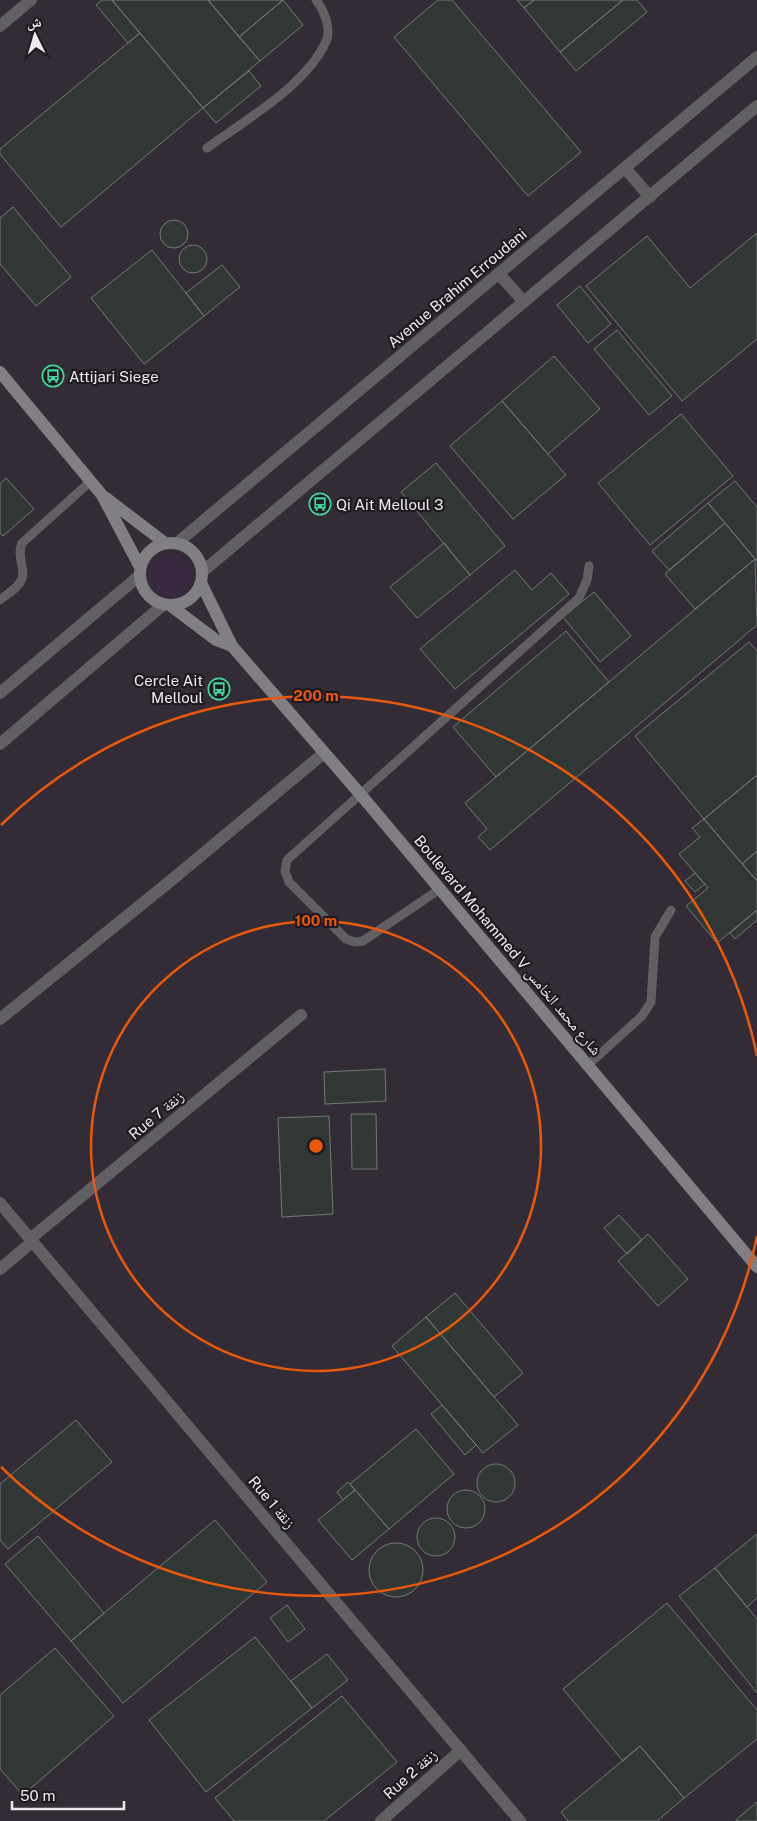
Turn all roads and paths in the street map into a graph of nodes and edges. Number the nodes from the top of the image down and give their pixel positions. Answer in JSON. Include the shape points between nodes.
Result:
{"nodes":[{"id":1,"x":31,"y":0,"type":"edge"},
{"id":2,"x":316,"y":0,"type":"edge"},
{"id":3,"x":0,"y":26,"type":"edge"},
{"id":4,"x":757,"y":57,"type":"edge"},
{"id":5,"x":757,"y":106,"type":"edge"},
{"id":6,"x":207,"y":148,"type":"dead end"},
{"id":7,"x":625,"y":168,"type":"junction"},
{"id":8,"x":650,"y":197,"type":"junction"},
{"id":9,"x":498,"y":274,"type":"junction"},
{"id":10,"x":524,"y":302,"type":"junction"},
{"id":11,"x":0,"y":372,"type":"edge"},
{"id":12,"x":90,"y":481,"type":"junction"},
{"id":13,"x":102,"y":495,"type":"junction"},
{"id":14,"x":171,"y":544,"type":"junction"},
{"id":15,"x":589,"y":566,"type":"dead end"},
{"id":16,"x":140,"y":572,"type":"junction"},
{"id":17,"x":202,"y":577,"type":"junction"},
{"id":18,"x":0,"y":600,"type":"edge"},
{"id":19,"x":167,"y":605,"type":"junction"},
{"id":20,"x":232,"y":646,"type":"junction"},
{"id":21,"x":0,"y":693,"type":"edge"},
{"id":22,"x":0,"y":744,"type":"edge"},
{"id":23,"x":324,"y":753,"type":"junction"},
{"id":24,"x":361,"y":795,"type":"junction"},
{"id":25,"x":440,"y":889,"type":"junction"},
{"id":26,"x":671,"y":910,"type":"dead end"},
{"id":27,"x":301,"y":1015,"type":"dead end"},
{"id":28,"x":0,"y":1018,"type":"edge"},
{"id":29,"x":588,"y":1065,"type":"junction"},
{"id":30,"x":0,"y":1204,"type":"edge"},
{"id":31,"x":31,"y":1241,"type":"junction"},
{"id":32,"x":757,"y":1267,"type":"edge"},
{"id":33,"x":0,"y":1269,"type":"edge"},
{"id":34,"x":461,"y":1750,"type":"junction"},
{"id":35,"x":381,"y":1821,"type":"edge"},
{"id":36,"x":520,"y":1821,"type":"edge"}],
"edges":[{"from":1,"to":3,"type":"street"},
{"from":2,"to":6,"type":"lane","via":[[324,11],[327,37],[301,78]]},
{"from":4,"to":7,"type":"street","name":"Avenue Brahim Erroudani"},
{"from":5,"to":8,"type":"street"},
{"from":7,"to":8,"type":"street"},
{"from":7,"to":9,"type":"street","name":"Avenue Brahim Erroudani"},
{"from":8,"to":10,"type":"street"},
{"from":9,"to":10,"type":"street"},
{"from":9,"to":14,"type":"street","name":"Avenue Brahim Erroudani"},
{"from":10,"to":17,"type":"street"},
{"from":11,"to":12,"type":"main road"},
{"from":12,"to":13,"type":"main road"},
{"from":12,"to":18,"type":"lane","via":[[22,544],[18,555],[23,577]]},
{"from":13,"to":14,"type":"main road"},
{"from":13,"to":16,"type":"main road"},
{"from":14,"to":16,"type":"main road","via":[[149,552]]},
{"from":14,"to":17,"type":"main road","via":[[194,553]]},
{"from":15,"to":24,"type":"lane","via":[[579,598]]},
{"from":16,"to":19,"type":"main road","via":[[147,594]]},
{"from":16,"to":21,"type":"street"},
{"from":17,"to":19,"type":"main road","via":[[190,600]]},
{"from":17,"to":20,"type":"main road","name":"Boulevard Mohammed V شارع محمد الخامس"},
{"from":19,"to":20,"type":"main road","name":"Boulevard Mohammed V شارع محمد الخامس","via":[[216,640]]},
{"from":19,"to":22,"type":"street"},
{"from":20,"to":23,"type":"main road","name":"Boulevard Mohammed V شارع محمد الخامس"},
{"from":23,"to":24,"type":"main road","name":"Boulevard Mohammed V شارع محمد الخامس"},
{"from":23,"to":28,"type":"street"},
{"from":24,"to":25,"type":"main road","name":"Boulevard Mohammed V شارع محمد الخامس"},
{"from":24,"to":25,"type":"lane","via":[[287,860],[285,871],[289,882],[346,939],[355,942],[363,941]]},
{"from":25,"to":29,"type":"main road","name":"Boulevard Mohammed V شارع محمد الخامس"},
{"from":26,"to":29,"type":"lane","via":[[655,937],[651,1002],[642,1016]]},
{"from":27,"to":31,"type":"street","name":"Rue 7 زنقة"},
{"from":29,"to":32,"type":"main road","name":"Boulevard Mohammed V شارع محمد الخامس"},
{"from":30,"to":31,"type":"street","name":"Rue 1 زنقة"},
{"from":31,"to":33,"type":"street","name":"Rue 7 زنقة"},
{"from":31,"to":34,"type":"street","name":"Rue 1 زنقة"},
{"from":34,"to":35,"type":"street","name":"Rue 2 زنقة"},
{"from":34,"to":36,"type":"street","name":"Rue 1 زنقة"}]}
